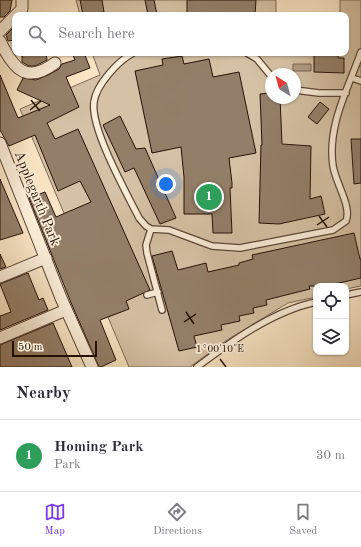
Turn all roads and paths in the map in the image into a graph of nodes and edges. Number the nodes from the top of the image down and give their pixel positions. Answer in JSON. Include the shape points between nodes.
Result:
{"nodes":[{"id":1,"x":22,"y":0,"type":"edge"},
{"id":2,"x":19,"y":12,"type":"edge"},
{"id":3,"x":12,"y":20,"type":"edge"},
{"id":4,"x":0,"y":31,"type":"edge"},
{"id":5,"x":0,"y":41,"type":"edge"},
{"id":6,"x":361,"y":52,"type":"edge"},
{"id":7,"x":129,"y":56,"type":"edge"},
{"id":8,"x":252,"y":56,"type":"edge"},
{"id":9,"x":55,"y":63,"type":"dead end"},
{"id":10,"x":265,"y":69,"type":"edge"},
{"id":11,"x":352,"y":78,"type":"junction"},
{"id":12,"x":361,"y":81,"type":"edge"},
{"id":13,"x":301,"y":91,"type":"edge"},
{"id":14,"x":346,"y":93,"type":"junction"},
{"id":15,"x":1,"y":147,"type":"edge"},
{"id":16,"x":151,"y":229,"type":"junction"},
{"id":17,"x":46,"y":258,"type":"junction"},
{"id":18,"x":0,"y":277,"type":"edge"},
{"id":19,"x":158,"y":292,"type":"junction"},
{"id":20,"x":361,"y":292,"type":"edge"},
{"id":21,"x":349,"y":294,"type":"edge"},
{"id":22,"x":147,"y":295,"type":"dead end"},
{"id":23,"x":313,"y":303,"type":"edge"},
{"id":24,"x":66,"y":310,"type":"junction"},
{"id":25,"x":162,"y":310,"type":"dead end"},
{"id":26,"x":0,"y":338,"type":"edge"},
{"id":27,"x":92,"y":367,"type":"edge"},
{"id":28,"x":197,"y":367,"type":"edge"}],
"edges":[{"from":1,"to":2,"type":"street"},
{"from":3,"to":4,"type":"street"},
{"from":5,"to":9,"type":"street","via":[[16,67],[24,72],[32,74],[45,71]]},
{"from":6,"to":11,"type":"lane"},
{"from":7,"to":16,"type":"lane","via":[[105,80],[94,101],[94,111],[102,139],[139,218]]},
{"from":8,"to":10,"type":"lane"},
{"from":11,"to":12,"type":"lane"},
{"from":11,"to":14,"type":"lane"},
{"from":13,"to":14,"type":"lane"},
{"from":14,"to":16,"type":"lane","via":[[334,128],[332,149],[334,173],[348,208],[348,216],[342,225],[333,230],[240,248],[212,246],[169,230]]},
{"from":15,"to":17,"type":"street","name":"Applegarth Park"},
{"from":16,"to":19,"type":"lane","via":[[146,245]]},
{"from":17,"to":18,"type":"street","name":"Applegarth Park"},
{"from":17,"to":24,"type":"street","name":"Applegarth Park"},
{"from":19,"to":22,"type":"lane"},
{"from":19,"to":25,"type":"lane"},
{"from":20,"to":21,"type":"lane"},
{"from":23,"to":28,"type":"lane","via":[[280,313]]},
{"from":24,"to":26,"type":"street"},
{"from":24,"to":27,"type":"street","name":"Applegarth Park"}]}
